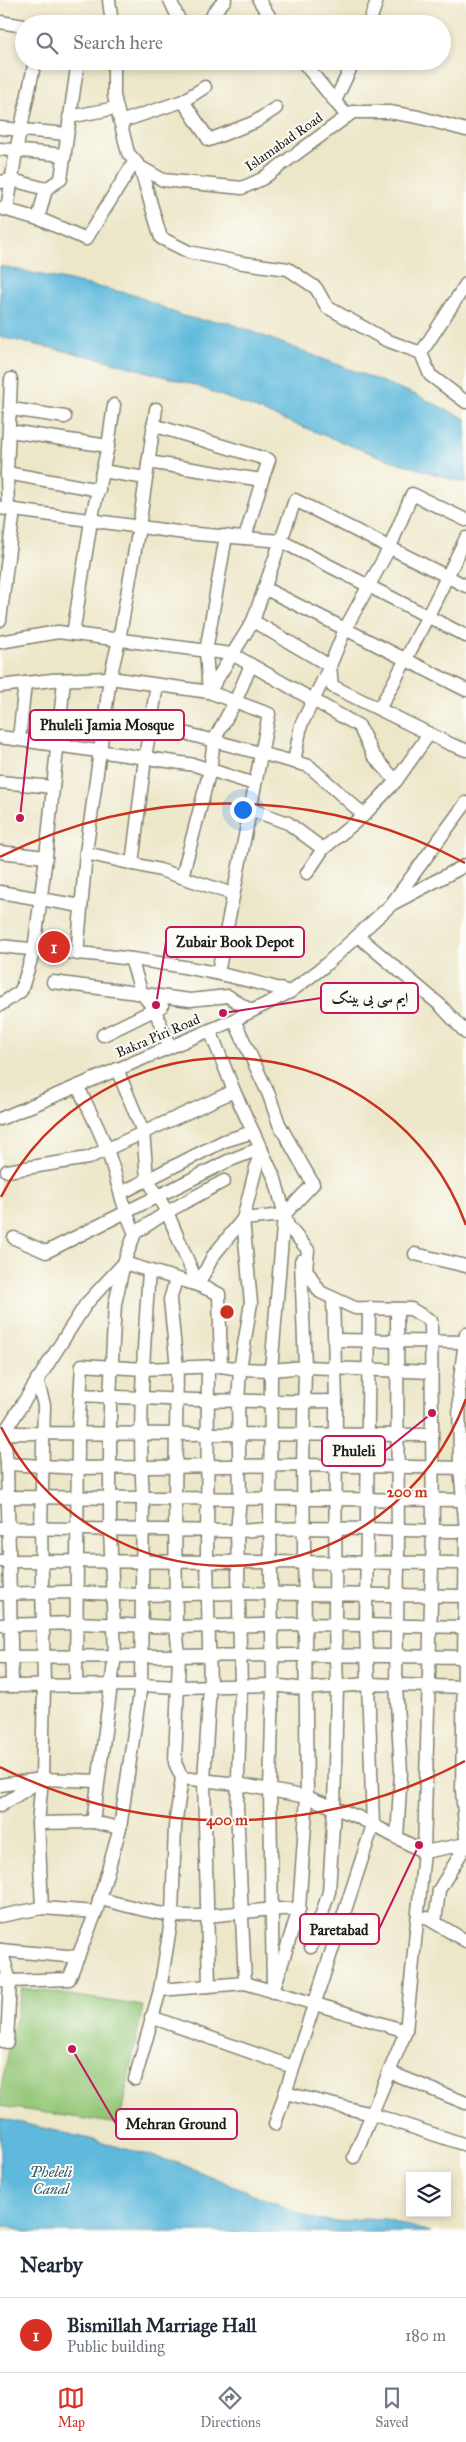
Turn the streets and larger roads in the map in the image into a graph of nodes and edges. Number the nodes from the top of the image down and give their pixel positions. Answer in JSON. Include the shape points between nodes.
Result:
{"nodes":[{"id":1,"x":110,"y":0,"type":"edge"},
{"id":2,"x":170,"y":0,"type":"edge"},
{"id":3,"x":225,"y":0,"type":"edge"},
{"id":4,"x":259,"y":0,"type":"edge"},
{"id":5,"x":377,"y":0,"type":"edge"},
{"id":6,"x":111,"y":15,"type":"edge"},
{"id":7,"x":177,"y":15,"type":"edge"},
{"id":8,"x":213,"y":15,"type":"edge"},
{"id":9,"x":268,"y":15,"type":"edge"},
{"id":10,"x":372,"y":15,"type":"edge"},
{"id":11,"x":0,"y":22,"type":"edge"},
{"id":12,"x":15,"y":24,"type":"edge"},
{"id":13,"x":33,"y":70,"type":"edge"},
{"id":14,"x":77,"y":70,"type":"edge"},
{"id":15,"x":114,"y":70,"type":"edge"},
{"id":16,"x":309,"y":70,"type":"edge"},
{"id":17,"x":350,"y":70,"type":"edge"},
{"id":18,"x":205,"y":87,"type":"dead end"},
{"id":19,"x":183,"y":101,"type":"junction"},
{"id":20,"x":335,"y":101,"type":"junction"},
{"id":21,"x":116,"y":108,"type":"junction"},
{"id":22,"x":276,"y":108,"type":"dead end"},
{"id":23,"x":347,"y":116,"type":"junction"},
{"id":24,"x":69,"y":117,"type":"junction"},
{"id":25,"x":120,"y":122,"type":"junction"},
{"id":26,"x":0,"y":128,"type":"edge"},
{"id":27,"x":466,"y":130,"type":"edge"},
{"id":28,"x":20,"y":131,"type":"junction"},
{"id":29,"x":67,"y":134,"type":"junction"},
{"id":30,"x":0,"y":149,"type":"edge"},
{"id":31,"x":16,"y":150,"type":"junction"},
{"id":32,"x":65,"y":154,"type":"junction"},
{"id":33,"x":138,"y":164,"type":"junction"},
{"id":34,"x":6,"y":181,"type":"edge"},
{"id":35,"x":46,"y":189,"type":"junction"},
{"id":36,"x":4,"y":209,"type":"edge"},
{"id":37,"x":38,"y":219,"type":"junction"},
{"id":38,"x":466,"y":284,"type":"edge"},
{"id":39,"x":421,"y":353,"type":"junction"},
{"id":40,"x":11,"y":379,"type":"dead end"},
{"id":41,"x":6,"y":394,"type":"edge"},
{"id":42,"x":466,"y":402,"type":"edge"},
{"id":43,"x":114,"y":405,"type":"dead end"},
{"id":44,"x":11,"y":409,"type":"junction"},
{"id":45,"x":156,"y":409,"type":"dead end"},
{"id":46,"x":65,"y":417,"type":"dead end"},
{"id":47,"x":153,"y":425,"type":"junction"},
{"id":48,"x":10,"y":431,"type":"junction"},
{"id":49,"x":108,"y":446,"type":"junction"},
{"id":50,"x":148,"y":462,"type":"junction"},
{"id":51,"x":102,"y":471,"type":"junction"},
{"id":52,"x":7,"y":474,"type":"junction"},
{"id":53,"x":146,"y":478,"type":"junction"},
{"id":54,"x":262,"y":480,"type":"junction"},
{"id":55,"x":98,"y":490,"type":"junction"},
{"id":56,"x":8,"y":509,"type":"edge"},
{"id":57,"x":466,"y":520,"type":"edge"},
{"id":58,"x":91,"y":521,"type":"junction"},
{"id":59,"x":139,"y":527,"type":"junction"},
{"id":60,"x":226,"y":536,"type":"junction"},
{"id":61,"x":245,"y":538,"type":"junction"},
{"id":62,"x":466,"y":538,"type":"edge"},
{"id":63,"x":281,"y":540,"type":"junction"},
{"id":64,"x":390,"y":547,"type":"junction"},
{"id":65,"x":447,"y":576,"type":"junction"},
{"id":66,"x":369,"y":586,"type":"junction"},
{"id":67,"x":466,"y":586,"type":"edge"},
{"id":68,"x":264,"y":588,"type":"junction"},
{"id":69,"x":426,"y":616,"type":"junction"},
{"id":70,"x":0,"y":620,"type":"edge"},
{"id":71,"x":253,"y":621,"type":"junction"},
{"id":72,"x":345,"y":629,"type":"junction"},
{"id":73,"x":73,"y":634,"type":"junction"},
{"id":74,"x":466,"y":636,"type":"edge"},
{"id":75,"x":119,"y":640,"type":"junction"},
{"id":76,"x":0,"y":642,"type":"edge"},
{"id":77,"x":206,"y":651,"type":"junction"},
{"id":78,"x":232,"y":654,"type":"junction"},
{"id":79,"x":407,"y":660,"type":"junction"},
{"id":80,"x":251,"y":665,"type":"junction"},
{"id":81,"x":330,"y":666,"type":"junction"},
{"id":82,"x":110,"y":678,"type":"junction"},
{"id":83,"x":64,"y":680,"type":"junction"},
{"id":84,"x":25,"y":684,"type":"junction"},
{"id":85,"x":157,"y":685,"type":"junction"},
{"id":86,"x":0,"y":686,"type":"edge"},
{"id":87,"x":466,"y":690,"type":"edge"},
{"id":88,"x":209,"y":692,"type":"junction"},
{"id":89,"x":312,"y":700,"type":"junction"},
{"id":90,"x":236,"y":702,"type":"junction"},
{"id":91,"x":379,"y":709,"type":"junction"},
{"id":92,"x":150,"y":724,"type":"junction"},
{"id":93,"x":430,"y":734,"type":"junction"},
{"id":94,"x":0,"y":737,"type":"edge"},
{"id":95,"x":18,"y":740,"type":"junction"},
{"id":96,"x":214,"y":740,"type":"junction"},
{"id":97,"x":57,"y":745,"type":"junction"},
{"id":98,"x":466,"y":750,"type":"edge"},
{"id":99,"x":100,"y":751,"type":"junction"},
{"id":100,"x":261,"y":752,"type":"junction"},
{"id":101,"x":144,"y":758,"type":"junction"},
{"id":102,"x":294,"y":762,"type":"junction"},
{"id":103,"x":210,"y":770,"type":"junction"},
{"id":104,"x":396,"y":781,"type":"junction"},
{"id":105,"x":0,"y":782,"type":"edge"},
{"id":106,"x":254,"y":784,"type":"junction"},
{"id":107,"x":53,"y":787,"type":"junction"},
{"id":108,"x":466,"y":803,"type":"edge"},
{"id":109,"x":249,"y":809,"type":"junction"},
{"id":110,"x":364,"y":814,"type":"junction"},
{"id":111,"x":323,"y":849,"type":"junction"},
{"id":112,"x":0,"y":852,"type":"edge"},
{"id":113,"x":86,"y":853,"type":"junction"},
{"id":114,"x":46,"y":856,"type":"junction"},
{"id":115,"x":132,"y":864,"type":"junction"},
{"id":116,"x":466,"y":865,"type":"edge"},
{"id":117,"x":307,"y":873,"type":"dead end"},
{"id":118,"x":182,"y":877,"type":"junction"},
{"id":119,"x":0,"y":892,"type":"edge"},
{"id":120,"x":233,"y":894,"type":"junction"},
{"id":121,"x":39,"y":899,"type":"junction"},
{"id":122,"x":392,"y":904,"type":"junction"},
{"id":123,"x":82,"y":906,"type":"junction"},
{"id":124,"x":358,"y":936,"type":"junction"},
{"id":125,"x":0,"y":946,"type":"edge"},
{"id":126,"x":34,"y":950,"type":"junction"},
{"id":127,"x":77,"y":954,"type":"junction"},
{"id":128,"x":131,"y":959,"type":"junction"},
{"id":129,"x":218,"y":973,"type":"junction"},
{"id":130,"x":53,"y":982,"type":"dead end"},
{"id":131,"x":290,"y":992,"type":"junction"},
{"id":132,"x":142,"y":994,"type":"junction"},
{"id":133,"x":178,"y":998,"type":"junction"},
{"id":134,"x":0,"y":1005,"type":"edge"},
{"id":135,"x":155,"y":1010,"type":"junction"},
{"id":136,"x":251,"y":1011,"type":"junction"},
{"id":137,"x":234,"y":1020,"type":"junction"},
{"id":138,"x":210,"y":1030,"type":"junction"},
{"id":139,"x":466,"y":1033,"type":"edge"},
{"id":140,"x":103,"y":1035,"type":"dead end"},
{"id":141,"x":170,"y":1046,"type":"junction"},
{"id":142,"x":118,"y":1069,"type":"junction"},
{"id":143,"x":78,"y":1087,"type":"junction"},
{"id":144,"x":234,"y":1090,"type":"junction"},
{"id":145,"x":0,"y":1119,"type":"edge"},
{"id":146,"x":143,"y":1132,"type":"junction"},
{"id":147,"x":253,"y":1132,"type":"junction"},
{"id":148,"x":261,"y":1148,"type":"junction"},
{"id":149,"x":107,"y":1149,"type":"junction"},
{"id":150,"x":7,"y":1171,"type":"dead end"},
{"id":151,"x":147,"y":1178,"type":"junction"},
{"id":152,"x":224,"y":1181,"type":"dead end"},
{"id":153,"x":121,"y":1193,"type":"junction"},
{"id":154,"x":156,"y":1196,"type":"junction"},
{"id":155,"x":124,"y":1212,"type":"junction"},
{"id":156,"x":167,"y":1212,"type":"junction"},
{"id":157,"x":284,"y":1215,"type":"junction"},
{"id":158,"x":243,"y":1219,"type":"junction"},
{"id":159,"x":134,"y":1233,"type":"junction"},
{"id":160,"x":14,"y":1238,"type":"dead end"},
{"id":161,"x":300,"y":1240,"type":"junction"},
{"id":162,"x":415,"y":1254,"type":"dead end"},
{"id":163,"x":124,"y":1263,"type":"junction"},
{"id":164,"x":466,"y":1266,"type":"edge"},
{"id":165,"x":149,"y":1271,"type":"junction"},
{"id":166,"x":176,"y":1278,"type":"junction"},
{"id":167,"x":198,"y":1285,"type":"junction"},
{"id":168,"x":333,"y":1298,"type":"junction"},
{"id":169,"x":369,"y":1308,"type":"junction"},
{"id":170,"x":397,"y":1309,"type":"junction"},
{"id":171,"x":465,"y":1338,"type":"edge"},
{"id":172,"x":335,"y":1340,"type":"junction"},
{"id":173,"x":368,"y":1340,"type":"junction"},
{"id":174,"x":396,"y":1341,"type":"junction"},
{"id":175,"x":432,"y":1341,"type":"junction"},
{"id":176,"x":112,"y":1366,"type":"junction"},
{"id":177,"x":221,"y":1366,"type":"junction"},
{"id":178,"x":208,"y":1367,"type":"junction"},
{"id":179,"x":305,"y":1367,"type":"junction"},
{"id":180,"x":177,"y":1368,"type":"junction"},
{"id":181,"x":336,"y":1368,"type":"junction"},
{"id":182,"x":143,"y":1369,"type":"junction"},
{"id":183,"x":240,"y":1369,"type":"junction"},
{"id":184,"x":271,"y":1370,"type":"junction"},
{"id":185,"x":368,"y":1370,"type":"junction"},
{"id":186,"x":397,"y":1371,"type":"junction"},
{"id":187,"x":432,"y":1372,"type":"junction"},
{"id":188,"x":37,"y":1379,"type":"junction"},
{"id":189,"x":463,"y":1387,"type":"edge"},
{"id":190,"x":80,"y":1396,"type":"junction"},
{"id":191,"x":110,"y":1397,"type":"junction"},
{"id":192,"x":142,"y":1398,"type":"junction"},
{"id":193,"x":175,"y":1399,"type":"junction"},
{"id":194,"x":271,"y":1400,"type":"junction"},
{"id":195,"x":208,"y":1401,"type":"junction"},
{"id":196,"x":304,"y":1402,"type":"junction"},
{"id":197,"x":336,"y":1402,"type":"junction"},
{"id":198,"x":238,"y":1403,"type":"junction"},
{"id":199,"x":2,"y":1433,"type":"edge"},
{"id":200,"x":43,"y":1433,"type":"junction"},
{"id":201,"x":238,"y":1433,"type":"junction"},
{"id":202,"x":304,"y":1433,"type":"junction"},
{"id":203,"x":78,"y":1434,"type":"junction"},
{"id":204,"x":209,"y":1434,"type":"junction"},
{"id":205,"x":270,"y":1434,"type":"junction"},
{"id":206,"x":336,"y":1434,"type":"junction"},
{"id":207,"x":369,"y":1434,"type":"junction"},
{"id":208,"x":398,"y":1434,"type":"junction"},
{"id":209,"x":110,"y":1435,"type":"junction"},
{"id":210,"x":141,"y":1435,"type":"junction"},
{"id":211,"x":176,"y":1435,"type":"junction"},
{"id":212,"x":430,"y":1435,"type":"junction"},
{"id":213,"x":7,"y":1464,"type":"junction"},
{"id":214,"x":303,"y":1465,"type":"junction"},
{"id":215,"x":42,"y":1466,"type":"junction"},
{"id":216,"x":270,"y":1466,"type":"junction"},
{"id":217,"x":335,"y":1466,"type":"junction"},
{"id":218,"x":368,"y":1466,"type":"junction"},
{"id":219,"x":397,"y":1466,"type":"junction"},
{"id":220,"x":175,"y":1467,"type":"junction"},
{"id":221,"x":240,"y":1467,"type":"junction"},
{"id":222,"x":79,"y":1468,"type":"junction"},
{"id":223,"x":110,"y":1468,"type":"junction"},
{"id":224,"x":141,"y":1468,"type":"junction"},
{"id":225,"x":207,"y":1468,"type":"junction"},
{"id":226,"x":432,"y":1468,"type":"junction"},
{"id":227,"x":463,"y":1468,"type":"edge"},
{"id":228,"x":4,"y":1497,"type":"edge"},
{"id":229,"x":175,"y":1497,"type":"junction"},
{"id":230,"x":42,"y":1498,"type":"junction"},
{"id":231,"x":142,"y":1498,"type":"junction"},
{"id":232,"x":207,"y":1498,"type":"junction"},
{"id":233,"x":240,"y":1498,"type":"junction"},
{"id":234,"x":270,"y":1498,"type":"junction"},
{"id":235,"x":336,"y":1498,"type":"junction"},
{"id":236,"x":77,"y":1499,"type":"junction"},
{"id":237,"x":109,"y":1499,"type":"junction"},
{"id":238,"x":304,"y":1499,"type":"junction"},
{"id":239,"x":398,"y":1499,"type":"junction"},
{"id":240,"x":432,"y":1499,"type":"junction"},
{"id":241,"x":368,"y":1500,"type":"junction"},
{"id":242,"x":464,"y":1500,"type":"edge"},
{"id":243,"x":4,"y":1528,"type":"edge"},
{"id":244,"x":41,"y":1528,"type":"junction"},
{"id":245,"x":142,"y":1528,"type":"junction"},
{"id":246,"x":270,"y":1528,"type":"junction"},
{"id":247,"x":336,"y":1528,"type":"junction"},
{"id":248,"x":78,"y":1529,"type":"junction"},
{"id":249,"x":110,"y":1529,"type":"junction"},
{"id":250,"x":208,"y":1529,"type":"junction"},
{"id":251,"x":303,"y":1529,"type":"junction"},
{"id":252,"x":367,"y":1529,"type":"junction"},
{"id":253,"x":176,"y":1530,"type":"junction"},
{"id":254,"x":237,"y":1530,"type":"junction"},
{"id":255,"x":397,"y":1530,"type":"junction"},
{"id":256,"x":433,"y":1531,"type":"junction"},
{"id":257,"x":466,"y":1531,"type":"edge"},
{"id":258,"x":4,"y":1561,"type":"edge"},
{"id":259,"x":41,"y":1561,"type":"junction"},
{"id":260,"x":76,"y":1562,"type":"junction"},
{"id":261,"x":142,"y":1562,"type":"junction"},
{"id":262,"x":207,"y":1562,"type":"junction"},
{"id":263,"x":238,"y":1562,"type":"junction"},
{"id":264,"x":271,"y":1562,"type":"junction"},
{"id":265,"x":304,"y":1562,"type":"junction"},
{"id":266,"x":336,"y":1562,"type":"junction"},
{"id":267,"x":367,"y":1562,"type":"junction"},
{"id":268,"x":112,"y":1563,"type":"junction"},
{"id":269,"x":176,"y":1563,"type":"junction"},
{"id":270,"x":398,"y":1563,"type":"junction"},
{"id":271,"x":431,"y":1563,"type":"junction"},
{"id":272,"x":466,"y":1563,"type":"edge"},
{"id":273,"x":78,"y":1593,"type":"junction"},
{"id":274,"x":238,"y":1593,"type":"junction"},
{"id":275,"x":5,"y":1594,"type":"edge"},
{"id":276,"x":42,"y":1594,"type":"junction"},
{"id":277,"x":209,"y":1594,"type":"junction"},
{"id":278,"x":270,"y":1594,"type":"junction"},
{"id":279,"x":305,"y":1594,"type":"junction"},
{"id":280,"x":111,"y":1595,"type":"junction"},
{"id":281,"x":177,"y":1595,"type":"junction"},
{"id":282,"x":336,"y":1595,"type":"junction"},
{"id":283,"x":430,"y":1595,"type":"junction"},
{"id":284,"x":142,"y":1596,"type":"junction"},
{"id":285,"x":366,"y":1596,"type":"junction"},
{"id":286,"x":397,"y":1596,"type":"junction"},
{"id":287,"x":465,"y":1596,"type":"edge"},
{"id":288,"x":77,"y":1623,"type":"junction"},
{"id":289,"x":41,"y":1624,"type":"junction"},
{"id":290,"x":239,"y":1624,"type":"junction"},
{"id":291,"x":271,"y":1624,"type":"junction"},
{"id":292,"x":304,"y":1624,"type":"junction"},
{"id":293,"x":5,"y":1625,"type":"edge"},
{"id":294,"x":208,"y":1625,"type":"junction"},
{"id":295,"x":113,"y":1626,"type":"junction"},
{"id":296,"x":142,"y":1626,"type":"junction"},
{"id":297,"x":335,"y":1626,"type":"junction"},
{"id":298,"x":366,"y":1626,"type":"junction"},
{"id":299,"x":398,"y":1626,"type":"junction"},
{"id":300,"x":431,"y":1626,"type":"junction"},
{"id":301,"x":176,"y":1627,"type":"junction"},
{"id":302,"x":465,"y":1627,"type":"edge"},
{"id":303,"x":76,"y":1655,"type":"junction"},
{"id":304,"x":272,"y":1655,"type":"junction"},
{"id":305,"x":304,"y":1655,"type":"junction"},
{"id":306,"x":115,"y":1656,"type":"junction"},
{"id":307,"x":142,"y":1656,"type":"junction"},
{"id":308,"x":179,"y":1656,"type":"junction"},
{"id":309,"x":240,"y":1656,"type":"junction"},
{"id":310,"x":335,"y":1656,"type":"junction"},
{"id":311,"x":367,"y":1656,"type":"junction"},
{"id":312,"x":397,"y":1656,"type":"junction"},
{"id":313,"x":430,"y":1656,"type":"junction"},
{"id":314,"x":6,"y":1657,"type":"edge"},
{"id":315,"x":209,"y":1657,"type":"junction"},
{"id":316,"x":465,"y":1657,"type":"edge"},
{"id":317,"x":43,"y":1658,"type":"junction"},
{"id":318,"x":367,"y":1684,"type":"junction"},
{"id":319,"x":76,"y":1685,"type":"junction"},
{"id":320,"x":141,"y":1685,"type":"junction"},
{"id":321,"x":241,"y":1685,"type":"junction"},
{"id":322,"x":273,"y":1685,"type":"junction"},
{"id":323,"x":396,"y":1685,"type":"junction"},
{"id":324,"x":6,"y":1686,"type":"edge"},
{"id":325,"x":44,"y":1686,"type":"junction"},
{"id":326,"x":111,"y":1686,"type":"junction"},
{"id":327,"x":210,"y":1686,"type":"junction"},
{"id":328,"x":337,"y":1686,"type":"junction"},
{"id":329,"x":430,"y":1686,"type":"junction"},
{"id":330,"x":464,"y":1687,"type":"edge"},
{"id":331,"x":177,"y":1688,"type":"junction"},
{"id":332,"x":305,"y":1689,"type":"junction"},
{"id":333,"x":464,"y":1737,"type":"edge"},
{"id":334,"x":182,"y":1778,"type":"junction"},
{"id":335,"x":42,"y":1779,"type":"junction"},
{"id":336,"x":204,"y":1780,"type":"junction"},
{"id":337,"x":98,"y":1781,"type":"junction"},
{"id":338,"x":238,"y":1784,"type":"junction"},
{"id":339,"x":0,"y":1786,"type":"edge"},
{"id":340,"x":270,"y":1789,"type":"junction"},
{"id":341,"x":464,"y":1790,"type":"edge"},
{"id":342,"x":307,"y":1797,"type":"junction"},
{"id":343,"x":0,"y":1806,"type":"edge"},
{"id":344,"x":334,"y":1808,"type":"junction"},
{"id":345,"x":93,"y":1822,"type":"junction"},
{"id":346,"x":38,"y":1823,"type":"junction"},
{"id":347,"x":373,"y":1825,"type":"junction"},
{"id":348,"x":120,"y":1828,"type":"junction"},
{"id":349,"x":397,"y":1838,"type":"junction"},
{"id":350,"x":466,"y":1838,"type":"edge"},
{"id":351,"x":466,"y":1845,"type":"edge"},
{"id":352,"x":424,"y":1852,"type":"junction"},
{"id":353,"x":99,"y":1899,"type":"junction"},
{"id":354,"x":42,"y":1908,"type":"junction"},
{"id":355,"x":271,"y":1908,"type":"junction"},
{"id":356,"x":299,"y":1909,"type":"junction"},
{"id":357,"x":96,"y":1912,"type":"junction"},
{"id":358,"x":240,"y":1912,"type":"junction"},
{"id":359,"x":418,"y":1912,"type":"junction"},
{"id":360,"x":172,"y":1915,"type":"junction"},
{"id":361,"x":207,"y":1915,"type":"junction"},
{"id":362,"x":0,"y":1916,"type":"edge"},
{"id":363,"x":435,"y":1922,"type":"junction"},
{"id":364,"x":466,"y":1941,"type":"edge"},
{"id":365,"x":311,"y":1947,"type":"dead end"},
{"id":366,"x":0,"y":1950,"type":"edge"},
{"id":367,"x":78,"y":1957,"type":"junction"},
{"id":368,"x":5,"y":1980,"type":"edge"},
{"id":369,"x":244,"y":1983,"type":"junction"},
{"id":370,"x":209,"y":1986,"type":"junction"},
{"id":371,"x":160,"y":1990,"type":"junction"},
{"id":372,"x":273,"y":1992,"type":"junction"},
{"id":373,"x":315,"y":2003,"type":"junction"},
{"id":374,"x":151,"y":2017,"type":"junction"},
{"id":375,"x":406,"y":2031,"type":"junction"},
{"id":376,"x":0,"y":2040,"type":"edge"},
{"id":377,"x":294,"y":2067,"type":"junction"},
{"id":378,"x":389,"y":2072,"type":"junction"},
{"id":379,"x":135,"y":2079,"type":"dead end"},
{"id":380,"x":285,"y":2093,"type":"junction"},
{"id":381,"x":466,"y":2103,"type":"edge"},
{"id":382,"x":372,"y":2114,"type":"junction"},
{"id":383,"x":275,"y":2124,"type":"dead end"},
{"id":384,"x":466,"y":2145,"type":"edge"},
{"id":385,"x":354,"y":2157,"type":"dead end"}],
"edges":[{"from":1,"to":6,"type":"street"},
{"from":2,"to":7,"type":"street"},
{"from":3,"to":8,"type":"street"},
{"from":4,"to":9,"type":"street"},
{"from":5,"to":10,"type":"street"},
{"from":11,"to":12,"type":"street"},
{"from":13,"to":28,"type":"street"},
{"from":14,"to":24,"type":"street"},
{"from":15,"to":21,"type":"street"},
{"from":16,"to":20,"type":"street"},
{"from":17,"to":20,"type":"street"},
{"from":18,"to":19,"type":"street"},
{"from":19,"to":22,"type":"street","via":[[209,140],[256,122]]},
{"from":19,"to":25,"type":"street"},
{"from":20,"to":23,"type":"street"},
{"from":21,"to":24,"type":"street"},
{"from":21,"to":25,"type":"street"},
{"from":23,"to":27,"type":"street","name":"Islamabad Road","via":[[353,112],[389,112]]},
{"from":23,"to":33,"type":"street","name":"Islamabad Road","via":[[262,179],[242,188],[163,180]]},
{"from":24,"to":29,"type":"street"},
{"from":25,"to":33,"type":"street","via":[[128,153]]},
{"from":26,"to":28,"type":"street"},
{"from":28,"to":29,"type":"street"},
{"from":28,"to":31,"type":"street"},
{"from":29,"to":32,"type":"street"},
{"from":30,"to":31,"type":"street"},
{"from":31,"to":32,"type":"street"},
{"from":31,"to":34,"type":"street"},
{"from":32,"to":35,"type":"street","via":[[61,179]]},
{"from":33,"to":37,"type":"street","via":[[86,239]]},
{"from":33,"to":39,"type":"street","via":[[161,238],[189,252],[288,269],[316,288],[327,307],[386,340]]},
{"from":34,"to":35,"type":"street"},
{"from":34,"to":36,"type":"street"},
{"from":35,"to":37,"type":"street"},
{"from":36,"to":37,"type":"street"},
{"from":38,"to":39,"type":"street"},
{"from":39,"to":42,"type":"street","via":[[430,375]]},
{"from":40,"to":41,"type":"street"},
{"from":41,"to":44,"type":"street"},
{"from":43,"to":49,"type":"street"},
{"from":44,"to":46,"type":"street"},
{"from":44,"to":48,"type":"street"},
{"from":45,"to":47,"type":"street"},
{"from":47,"to":50,"type":"street"},
{"from":47,"to":54,"type":"street","via":[[269,460]]},
{"from":48,"to":49,"type":"street"},
{"from":48,"to":52,"type":"street"},
{"from":49,"to":51,"type":"street"},
{"from":50,"to":53,"type":"street"},
{"from":50,"to":54,"type":"street"},
{"from":51,"to":53,"type":"street"},
{"from":51,"to":55,"type":"street"},
{"from":52,"to":55,"type":"street"},
{"from":52,"to":56,"type":"street"},
{"from":53,"to":59,"type":"street"},
{"from":54,"to":61,"type":"street"},
{"from":55,"to":58,"type":"street"},
{"from":56,"to":58,"type":"street"},
{"from":56,"to":70,"type":"street"},
{"from":57,"to":64,"type":"street","via":[[412,494]]},
{"from":58,"to":59,"type":"street"},
{"from":58,"to":73,"type":"street"},
{"from":59,"to":60,"type":"street"},
{"from":59,"to":75,"type":"street"},
{"from":60,"to":61,"type":"street"},
{"from":60,"to":77,"type":"street"},
{"from":61,"to":63,"type":"street"},
{"from":62,"to":65,"type":"street"},
{"from":63,"to":64,"type":"street","via":[[295,500]]},
{"from":63,"to":66,"type":"street"},
{"from":63,"to":68,"type":"street"},
{"from":64,"to":65,"type":"street"},
{"from":64,"to":66,"type":"street"},
{"from":65,"to":67,"type":"street"},
{"from":65,"to":69,"type":"street"},
{"from":66,"to":69,"type":"street"},
{"from":66,"to":72,"type":"street"},
{"from":68,"to":71,"type":"street"},
{"from":68,"to":72,"type":"street"},
{"from":69,"to":74,"type":"street"},
{"from":69,"to":79,"type":"street"},
{"from":71,"to":78,"type":"street"},
{"from":71,"to":81,"type":"street"},
{"from":72,"to":79,"type":"street"},
{"from":72,"to":81,"type":"street"},
{"from":73,"to":75,"type":"street"},
{"from":73,"to":76,"type":"street","via":[[58,632]]},
{"from":75,"to":77,"type":"street"},
{"from":75,"to":82,"type":"street"},
{"from":77,"to":78,"type":"street"},
{"from":77,"to":88,"type":"street"},
{"from":78,"to":80,"type":"street"},
{"from":78,"to":88,"type":"street"},
{"from":79,"to":87,"type":"street"},
{"from":79,"to":91,"type":"street"},
{"from":80,"to":89,"type":"street"},
{"from":80,"to":90,"type":"street"},
{"from":81,"to":89,"type":"street"},
{"from":81,"to":91,"type":"street","via":[[332,686]]},
{"from":82,"to":83,"type":"street"},
{"from":82,"to":85,"type":"street"},
{"from":82,"to":99,"type":"street"},
{"from":83,"to":84,"type":"street"},
{"from":83,"to":97,"type":"street"},
{"from":84,"to":86,"type":"street"},
{"from":84,"to":95,"type":"street"},
{"from":85,"to":88,"type":"street"},
{"from":85,"to":92,"type":"street"},
{"from":88,"to":90,"type":"street"},
{"from":89,"to":102,"type":"street","via":[[301,725]]},
{"from":89,"to":104,"type":"street","via":[[359,726],[373,755]]},
{"from":90,"to":96,"type":"street"},
{"from":90,"to":100,"type":"street","via":[[269,714]]},
{"from":91,"to":93,"type":"street"},
{"from":92,"to":96,"type":"street"},
{"from":92,"to":101,"type":"street"},
{"from":93,"to":98,"type":"street"},
{"from":93,"to":104,"type":"street"},
{"from":94,"to":95,"type":"street"},
{"from":95,"to":97,"type":"street"},
{"from":96,"to":100,"type":"street"},
{"from":96,"to":103,"type":"street"},
{"from":97,"to":99,"type":"street"},
{"from":97,"to":107,"type":"street"},
{"from":99,"to":101,"type":"street"},
{"from":99,"to":113,"type":"street"},
{"from":100,"to":102,"type":"street"},
{"from":100,"to":106,"type":"street"},
{"from":101,"to":103,"type":"street"},
{"from":101,"to":115,"type":"street"},
{"from":102,"to":110,"type":"street","via":[[309,766]]},
{"from":103,"to":106,"type":"street"},
{"from":103,"to":118,"type":"street"},
{"from":104,"to":110,"type":"street"},
{"from":105,"to":107,"type":"street"},
{"from":106,"to":109,"type":"street"},
{"from":107,"to":114,"type":"street"},
{"from":108,"to":122,"type":"street"},
{"from":109,"to":111,"type":"street","via":[[288,823]]},
{"from":109,"to":120,"type":"street"},
{"from":110,"to":111,"type":"street"},
{"from":111,"to":117,"type":"street"},
{"from":112,"to":114,"type":"street"},
{"from":113,"to":115,"type":"street"},
{"from":113,"to":123,"type":"street"},
{"from":114,"to":121,"type":"street"},
{"from":115,"to":118,"type":"street"},
{"from":116,"to":122,"type":"street","name":"Bakra Piri Road"},
{"from":118,"to":120,"type":"street"},
{"from":119,"to":121,"type":"street"},
{"from":120,"to":129,"type":"street"},
{"from":121,"to":123,"type":"street"},
{"from":121,"to":126,"type":"street"},
{"from":122,"to":124,"type":"street","name":"Bakra Piri Road"},
{"from":123,"to":127,"type":"street"},
{"from":124,"to":131,"type":"street","name":"Bakra Piri Road"},
{"from":124,"to":139,"type":"street","via":[[440,1006]]},
{"from":125,"to":126,"type":"street"},
{"from":126,"to":127,"type":"street"},
{"from":126,"to":134,"type":"street","via":[[21,991]]},
{"from":127,"to":128,"type":"street"},
{"from":128,"to":129,"type":"street"},
{"from":128,"to":132,"type":"street"},
{"from":129,"to":131,"type":"street"},
{"from":130,"to":132,"type":"street"},
{"from":131,"to":136,"type":"street","name":"Bakra Piri Road"},
{"from":132,"to":133,"type":"street"},
{"from":132,"to":135,"type":"street"},
{"from":133,"to":135,"type":"street"},
{"from":133,"to":136,"type":"street","via":[[228,996]]},
{"from":135,"to":140,"type":"street"},
{"from":135,"to":141,"type":"street"},
{"from":136,"to":137,"type":"street","name":"Bakra Piri Road"},
{"from":137,"to":138,"type":"street","name":"Bakra Piri Road"},
{"from":137,"to":157,"type":"street","via":[[279,1124],[313,1184]]},
{"from":138,"to":141,"type":"street","name":"Bakra Piri Road"},
{"from":138,"to":144,"type":"street"},
{"from":141,"to":142,"type":"street","name":"Bakra Piri Road"},
{"from":142,"to":143,"type":"street","name":"Bakra Piri Road"},
{"from":142,"to":146,"type":"street"},
{"from":143,"to":145,"type":"street","name":"Bakra Piri Road"},
{"from":143,"to":149,"type":"street"},
{"from":144,"to":146,"type":"street"},
{"from":144,"to":147,"type":"street"},
{"from":146,"to":149,"type":"street"},
{"from":146,"to":151,"type":"street"},
{"from":147,"to":148,"type":"street"},
{"from":147,"to":151,"type":"street","via":[[224,1140]]},
{"from":148,"to":154,"type":"street","via":[[228,1160]]},
{"from":148,"to":157,"type":"street","via":[[275,1179]]},
{"from":148,"to":158,"type":"street"},
{"from":149,"to":150,"type":"street","via":[[88,1158]]},
{"from":149,"to":153,"type":"street"},
{"from":151,"to":153,"type":"street"},
{"from":151,"to":154,"type":"street"},
{"from":152,"to":156,"type":"street"},
{"from":153,"to":155,"type":"street"},
{"from":154,"to":155,"type":"street"},
{"from":154,"to":156,"type":"street"},
{"from":155,"to":159,"type":"street"},
{"from":155,"to":160,"type":"street","via":[[46,1252]]},
{"from":156,"to":159,"type":"street"},
{"from":156,"to":167,"type":"street"},
{"from":157,"to":158,"type":"street"},
{"from":157,"to":161,"type":"street","via":[[288,1226]]},
{"from":157,"to":184,"type":"street"},
{"from":158,"to":167,"type":"street","via":[[213,1256]]},
{"from":158,"to":183,"type":"street","via":[[251,1303]]},
{"from":159,"to":163,"type":"street"},
{"from":161,"to":168,"type":"street","via":[[308,1250],[306,1269],[320,1292]]},
{"from":161,"to":179,"type":"street"},
{"from":162,"to":164,"type":"street"},
{"from":163,"to":165,"type":"street"},
{"from":163,"to":176,"type":"street","via":[[116,1304]]},
{"from":163,"to":188,"type":"street","via":[[86,1304]]},
{"from":165,"to":166,"type":"street"},
{"from":165,"to":182,"type":"street"},
{"from":166,"to":167,"type":"street"},
{"from":166,"to":180,"type":"street","via":[[170,1300]]},
{"from":167,"to":177,"type":"street","via":[[219,1294]]},
{"from":168,"to":169,"type":"street","via":[[355,1308]]},
{"from":168,"to":172,"type":"street"},
{"from":169,"to":170,"type":"street"},
{"from":169,"to":173,"type":"street"},
{"from":170,"to":174,"type":"street"},
{"from":170,"to":175,"type":"street","via":[[411,1309],[431,1321]]},
{"from":171,"to":175,"type":"street"},
{"from":171,"to":189,"type":"street"},
{"from":172,"to":173,"type":"street"},
{"from":172,"to":181,"type":"street"},
{"from":173,"to":174,"type":"street"},
{"from":173,"to":185,"type":"street"},
{"from":174,"to":175,"type":"street"},
{"from":174,"to":186,"type":"street"},
{"from":175,"to":187,"type":"street"},
{"from":176,"to":182,"type":"street"},
{"from":176,"to":190,"type":"street","via":[[82,1365]]},
{"from":176,"to":191,"type":"street"},
{"from":177,"to":178,"type":"street"},
{"from":177,"to":183,"type":"street"},
{"from":178,"to":180,"type":"street"},
{"from":178,"to":195,"type":"street"},
{"from":179,"to":181,"type":"street"},
{"from":179,"to":184,"type":"street"},
{"from":179,"to":196,"type":"street"},
{"from":180,"to":182,"type":"street"},
{"from":180,"to":193,"type":"street"},
{"from":181,"to":185,"type":"street"},
{"from":181,"to":197,"type":"street"},
{"from":182,"to":192,"type":"street"},
{"from":183,"to":184,"type":"street"},
{"from":183,"to":198,"type":"street"},
{"from":184,"to":194,"type":"street"},
{"from":185,"to":186,"type":"street"},
{"from":185,"to":207,"type":"street"},
{"from":186,"to":187,"type":"street"},
{"from":186,"to":208,"type":"street"},
{"from":187,"to":212,"type":"street"},
{"from":188,"to":199,"type":"street"},
{"from":188,"to":200,"type":"street","via":[[44,1405]]},
{"from":189,"to":227,"type":"street"},
{"from":190,"to":191,"type":"street"},
{"from":190,"to":203,"type":"street"},
{"from":191,"to":192,"type":"street"},
{"from":191,"to":209,"type":"street"},
{"from":192,"to":193,"type":"street"},
{"from":192,"to":210,"type":"street"},
{"from":193,"to":195,"type":"street"},
{"from":193,"to":211,"type":"street"},
{"from":194,"to":196,"type":"street"},
{"from":194,"to":198,"type":"street"},
{"from":194,"to":205,"type":"street"},
{"from":195,"to":198,"type":"street"},
{"from":195,"to":204,"type":"street"},
{"from":196,"to":197,"type":"street"},
{"from":196,"to":202,"type":"street"},
{"from":197,"to":206,"type":"street"},
{"from":198,"to":201,"type":"street"},
{"from":199,"to":200,"type":"street"},
{"from":199,"to":213,"type":"street"},
{"from":200,"to":203,"type":"street"},
{"from":200,"to":215,"type":"street"},
{"from":201,"to":204,"type":"street"},
{"from":201,"to":205,"type":"street"},
{"from":201,"to":221,"type":"street"},
{"from":202,"to":205,"type":"street"},
{"from":202,"to":206,"type":"street"},
{"from":202,"to":214,"type":"street"},
{"from":203,"to":209,"type":"street"},
{"from":203,"to":222,"type":"street"},
{"from":204,"to":211,"type":"street"},
{"from":204,"to":225,"type":"street"},
{"from":205,"to":216,"type":"street"},
{"from":206,"to":207,"type":"street"},
{"from":206,"to":217,"type":"street"},
{"from":207,"to":208,"type":"street"},
{"from":207,"to":218,"type":"street"},
{"from":208,"to":212,"type":"street"},
{"from":208,"to":219,"type":"street"},
{"from":209,"to":210,"type":"street"},
{"from":209,"to":223,"type":"street"},
{"from":210,"to":211,"type":"street"},
{"from":210,"to":224,"type":"street"},
{"from":211,"to":220,"type":"street"},
{"from":212,"to":226,"type":"street"},
{"from":213,"to":215,"type":"street"},
{"from":213,"to":228,"type":"street"},
{"from":214,"to":216,"type":"street"},
{"from":214,"to":217,"type":"street"},
{"from":214,"to":238,"type":"street"},
{"from":215,"to":222,"type":"street"},
{"from":215,"to":230,"type":"street"},
{"from":216,"to":221,"type":"street"},
{"from":216,"to":234,"type":"street"},
{"from":217,"to":218,"type":"street"},
{"from":217,"to":235,"type":"street"},
{"from":218,"to":219,"type":"street"},
{"from":218,"to":241,"type":"street"},
{"from":219,"to":226,"type":"street"},
{"from":219,"to":239,"type":"street"},
{"from":220,"to":224,"type":"street"},
{"from":220,"to":225,"type":"street"},
{"from":220,"to":229,"type":"street"},
{"from":221,"to":225,"type":"street"},
{"from":221,"to":233,"type":"street"},
{"from":222,"to":223,"type":"street"},
{"from":222,"to":236,"type":"street"},
{"from":223,"to":224,"type":"street"},
{"from":223,"to":237,"type":"street"},
{"from":224,"to":231,"type":"street"},
{"from":225,"to":232,"type":"street"},
{"from":226,"to":227,"type":"street"},
{"from":226,"to":240,"type":"street"},
{"from":227,"to":242,"type":"street"},
{"from":228,"to":230,"type":"street"},
{"from":228,"to":243,"type":"street"},
{"from":229,"to":231,"type":"street"},
{"from":229,"to":232,"type":"street"},
{"from":229,"to":253,"type":"street"},
{"from":230,"to":236,"type":"street"},
{"from":230,"to":244,"type":"street"},
{"from":231,"to":237,"type":"street"},
{"from":231,"to":245,"type":"street"},
{"from":232,"to":233,"type":"street"},
{"from":232,"to":250,"type":"street"},
{"from":233,"to":234,"type":"street"},
{"from":233,"to":254,"type":"street"},
{"from":234,"to":238,"type":"street"},
{"from":234,"to":246,"type":"street"},
{"from":235,"to":238,"type":"street"},
{"from":235,"to":241,"type":"street"},
{"from":235,"to":247,"type":"street"},
{"from":236,"to":237,"type":"street"},
{"from":236,"to":248,"type":"street"},
{"from":237,"to":249,"type":"street"},
{"from":238,"to":251,"type":"street"},
{"from":239,"to":240,"type":"street"},
{"from":239,"to":241,"type":"street"},
{"from":239,"to":255,"type":"street"},
{"from":240,"to":242,"type":"street"},
{"from":240,"to":256,"type":"street"},
{"from":241,"to":252,"type":"street"},
{"from":242,"to":257,"type":"street"},
{"from":243,"to":244,"type":"street"},
{"from":243,"to":258,"type":"street"},
{"from":244,"to":248,"type":"street"},
{"from":244,"to":259,"type":"street"},
{"from":245,"to":249,"type":"street"},
{"from":245,"to":253,"type":"street"},
{"from":245,"to":261,"type":"street"},
{"from":246,"to":251,"type":"street"},
{"from":246,"to":254,"type":"street"},
{"from":246,"to":264,"type":"street"},
{"from":247,"to":251,"type":"street"},
{"from":247,"to":252,"type":"street"},
{"from":247,"to":266,"type":"street"},
{"from":248,"to":249,"type":"street"},
{"from":248,"to":260,"type":"street"},
{"from":249,"to":268,"type":"street"},
{"from":250,"to":253,"type":"street"},
{"from":250,"to":254,"type":"street"},
{"from":250,"to":262,"type":"street"},
{"from":251,"to":265,"type":"street"},
{"from":252,"to":255,"type":"street"},
{"from":252,"to":267,"type":"street"},
{"from":253,"to":269,"type":"street"},
{"from":254,"to":263,"type":"street"},
{"from":255,"to":256,"type":"street"},
{"from":255,"to":270,"type":"street"},
{"from":256,"to":257,"type":"street"},
{"from":256,"to":271,"type":"street"},
{"from":257,"to":272,"type":"street"},
{"from":258,"to":259,"type":"street"},
{"from":258,"to":275,"type":"street"},
{"from":259,"to":260,"type":"street"},
{"from":259,"to":276,"type":"street"},
{"from":260,"to":268,"type":"street"},
{"from":260,"to":273,"type":"street"},
{"from":261,"to":268,"type":"street"},
{"from":261,"to":269,"type":"street"},
{"from":261,"to":284,"type":"street"},
{"from":262,"to":263,"type":"street"},
{"from":262,"to":269,"type":"street"},
{"from":262,"to":277,"type":"street"},
{"from":263,"to":264,"type":"street"},
{"from":263,"to":274,"type":"street"},
{"from":264,"to":265,"type":"street"},
{"from":264,"to":278,"type":"street"},
{"from":265,"to":266,"type":"street"},
{"from":265,"to":279,"type":"street"},
{"from":266,"to":267,"type":"street"},
{"from":266,"to":282,"type":"street"},
{"from":267,"to":270,"type":"street"},
{"from":267,"to":285,"type":"street"},
{"from":268,"to":280,"type":"street"},
{"from":269,"to":281,"type":"street"},
{"from":270,"to":271,"type":"street"},
{"from":270,"to":286,"type":"street"},
{"from":271,"to":272,"type":"street"},
{"from":271,"to":283,"type":"street"},
{"from":272,"to":287,"type":"street"},
{"from":273,"to":276,"type":"street"},
{"from":273,"to":280,"type":"street"},
{"from":273,"to":288,"type":"street"},
{"from":274,"to":277,"type":"street"},
{"from":274,"to":278,"type":"street"},
{"from":274,"to":290,"type":"street"},
{"from":275,"to":276,"type":"street"},
{"from":275,"to":293,"type":"street"},
{"from":276,"to":289,"type":"street"},
{"from":277,"to":281,"type":"street"},
{"from":277,"to":294,"type":"street"},
{"from":278,"to":279,"type":"street"},
{"from":278,"to":291,"type":"street"},
{"from":279,"to":282,"type":"street"},
{"from":279,"to":292,"type":"street"},
{"from":280,"to":284,"type":"street"},
{"from":280,"to":295,"type":"street"},
{"from":281,"to":284,"type":"street"},
{"from":281,"to":301,"type":"street"},
{"from":282,"to":285,"type":"street"},
{"from":282,"to":297,"type":"street"},
{"from":283,"to":286,"type":"street"},
{"from":283,"to":287,"type":"street"},
{"from":283,"to":300,"type":"street"},
{"from":284,"to":296,"type":"street"},
{"from":285,"to":286,"type":"street"},
{"from":285,"to":298,"type":"street"},
{"from":286,"to":299,"type":"street"},
{"from":287,"to":302,"type":"street"},
{"from":288,"to":289,"type":"street"},
{"from":288,"to":295,"type":"street"},
{"from":288,"to":303,"type":"street"},
{"from":289,"to":293,"type":"street"},
{"from":289,"to":317,"type":"street"},
{"from":290,"to":291,"type":"street"},
{"from":290,"to":294,"type":"street"},
{"from":290,"to":309,"type":"street"},
{"from":291,"to":292,"type":"street"},
{"from":291,"to":304,"type":"street"},
{"from":292,"to":297,"type":"street"},
{"from":292,"to":305,"type":"street"},
{"from":293,"to":314,"type":"street"},
{"from":294,"to":301,"type":"street"},
{"from":294,"to":315,"type":"street"},
{"from":295,"to":296,"type":"street"},
{"from":295,"to":306,"type":"street"},
{"from":296,"to":301,"type":"street"},
{"from":296,"to":307,"type":"street"},
{"from":297,"to":298,"type":"street"},
{"from":297,"to":310,"type":"street"},
{"from":298,"to":299,"type":"street"},
{"from":298,"to":311,"type":"street"},
{"from":299,"to":300,"type":"street"},
{"from":299,"to":312,"type":"street"},
{"from":300,"to":302,"type":"street"},
{"from":300,"to":313,"type":"street"},
{"from":301,"to":308,"type":"street"},
{"from":302,"to":316,"type":"street"},
{"from":303,"to":306,"type":"street"},
{"from":303,"to":317,"type":"street"},
{"from":303,"to":319,"type":"street"},
{"from":304,"to":305,"type":"street"},
{"from":304,"to":309,"type":"street"},
{"from":304,"to":322,"type":"street"},
{"from":305,"to":310,"type":"street"},
{"from":305,"to":332,"type":"street"},
{"from":306,"to":307,"type":"street"},
{"from":306,"to":326,"type":"street"},
{"from":307,"to":308,"type":"street"},
{"from":307,"to":320,"type":"street"},
{"from":308,"to":315,"type":"street"},
{"from":308,"to":331,"type":"street"},
{"from":309,"to":315,"type":"street"},
{"from":309,"to":321,"type":"street"},
{"from":310,"to":311,"type":"street"},
{"from":310,"to":328,"type":"street"},
{"from":311,"to":312,"type":"street"},
{"from":311,"to":318,"type":"street"},
{"from":312,"to":313,"type":"street"},
{"from":312,"to":323,"type":"street"},
{"from":313,"to":316,"type":"street"},
{"from":313,"to":329,"type":"street"},
{"from":314,"to":317,"type":"street"},
{"from":314,"to":324,"type":"street"},
{"from":315,"to":327,"type":"street"},
{"from":316,"to":330,"type":"street"},
{"from":317,"to":325,"type":"street"},
{"from":318,"to":323,"type":"street"},
{"from":318,"to":328,"type":"street"},
{"from":318,"to":347,"type":"street"},
{"from":319,"to":325,"type":"street"},
{"from":319,"to":326,"type":"street"},
{"from":320,"to":326,"type":"street"},
{"from":320,"to":331,"type":"street"},
{"from":320,"to":348,"type":"street"},
{"from":321,"to":322,"type":"street"},
{"from":321,"to":327,"type":"street"},
{"from":321,"to":338,"type":"street"},
{"from":322,"to":332,"type":"street"},
{"from":322,"to":340,"type":"street"},
{"from":323,"to":329,"type":"street"},
{"from":323,"to":349,"type":"street","via":[[401,1772]]},
{"from":324,"to":325,"type":"street"},
{"from":325,"to":335,"type":"street"},
{"from":326,"to":337,"type":"street"},
{"from":327,"to":331,"type":"street"},
{"from":327,"to":336,"type":"street"},
{"from":328,"to":332,"type":"street"},
{"from":328,"to":344,"type":"street"},
{"from":329,"to":330,"type":"street"},
{"from":329,"to":352,"type":"street"},
{"from":330,"to":333,"type":"street"},
{"from":331,"to":334,"type":"street","via":[[175,1763]]},
{"from":332,"to":342,"type":"street"},
{"from":333,"to":341,"type":"street"},
{"from":334,"to":336,"type":"street"},
{"from":334,"to":360,"type":"street","via":[[175,1826]]},
{"from":335,"to":337,"type":"street"},
{"from":335,"to":339,"type":"street"},
{"from":335,"to":343,"type":"street"},
{"from":335,"to":346,"type":"street"},
{"from":336,"to":338,"type":"street"},
{"from":336,"to":361,"type":"street"},
{"from":337,"to":345,"type":"street"},
{"from":338,"to":340,"type":"street"},
{"from":338,"to":358,"type":"street"},
{"from":340,"to":342,"type":"street"},
{"from":340,"to":355,"type":"street"},
{"from":341,"to":350,"type":"street"},
{"from":342,"to":344,"type":"street"},
{"from":342,"to":356,"type":"street"},
{"from":344,"to":347,"type":"street"},
{"from":344,"to":365,"type":"street","via":[[330,1892]]},
{"from":345,"to":346,"type":"street"},
{"from":345,"to":348,"type":"street"},
{"from":346,"to":354,"type":"street"},
{"from":347,"to":349,"type":"street"},
{"from":347,"to":373,"type":"street"},
{"from":348,"to":353,"type":"street"},
{"from":349,"to":352,"type":"street"},
{"from":351,"to":352,"type":"street"},
{"from":351,"to":363,"type":"street","via":[[438,1890]]},
{"from":352,"to":359,"type":"street"},
{"from":353,"to":357,"type":"street"},
{"from":353,"to":360,"type":"street"},
{"from":354,"to":357,"type":"street"},
{"from":354,"to":362,"type":"street"},
{"from":355,"to":356,"type":"street"},
{"from":355,"to":358,"type":"street"},
{"from":355,"to":372,"type":"street"},
{"from":356,"to":372,"type":"street"},
{"from":357,"to":367,"type":"street"},
{"from":358,"to":361,"type":"street"},
{"from":358,"to":369,"type":"street"},
{"from":359,"to":363,"type":"street"},
{"from":359,"to":375,"type":"street"},
{"from":360,"to":361,"type":"street"},
{"from":360,"to":371,"type":"street"},
{"from":361,"to":370,"type":"street"},
{"from":363,"to":364,"type":"street"},
{"from":366,"to":367,"type":"street"},
{"from":366,"to":368,"type":"street"},
{"from":367,"to":368,"type":"street","via":[[69,1979]]},
{"from":368,"to":376,"type":"street","via":[[7,2042]]},
{"from":369,"to":370,"type":"street"},
{"from":369,"to":372,"type":"street"},
{"from":370,"to":371,"type":"street"},
{"from":371,"to":374,"type":"street"},
{"from":372,"to":373,"type":"street"},
{"from":373,"to":375,"type":"street"},
{"from":373,"to":377,"type":"street"},
{"from":374,"to":377,"type":"street"},
{"from":374,"to":379,"type":"street"},
{"from":375,"to":378,"type":"street"},
{"from":377,"to":380,"type":"street"},
{"from":378,"to":381,"type":"street"},
{"from":378,"to":382,"type":"street"},
{"from":380,"to":382,"type":"street"},
{"from":380,"to":383,"type":"street"},
{"from":382,"to":384,"type":"street"},
{"from":382,"to":385,"type":"street"}]}
